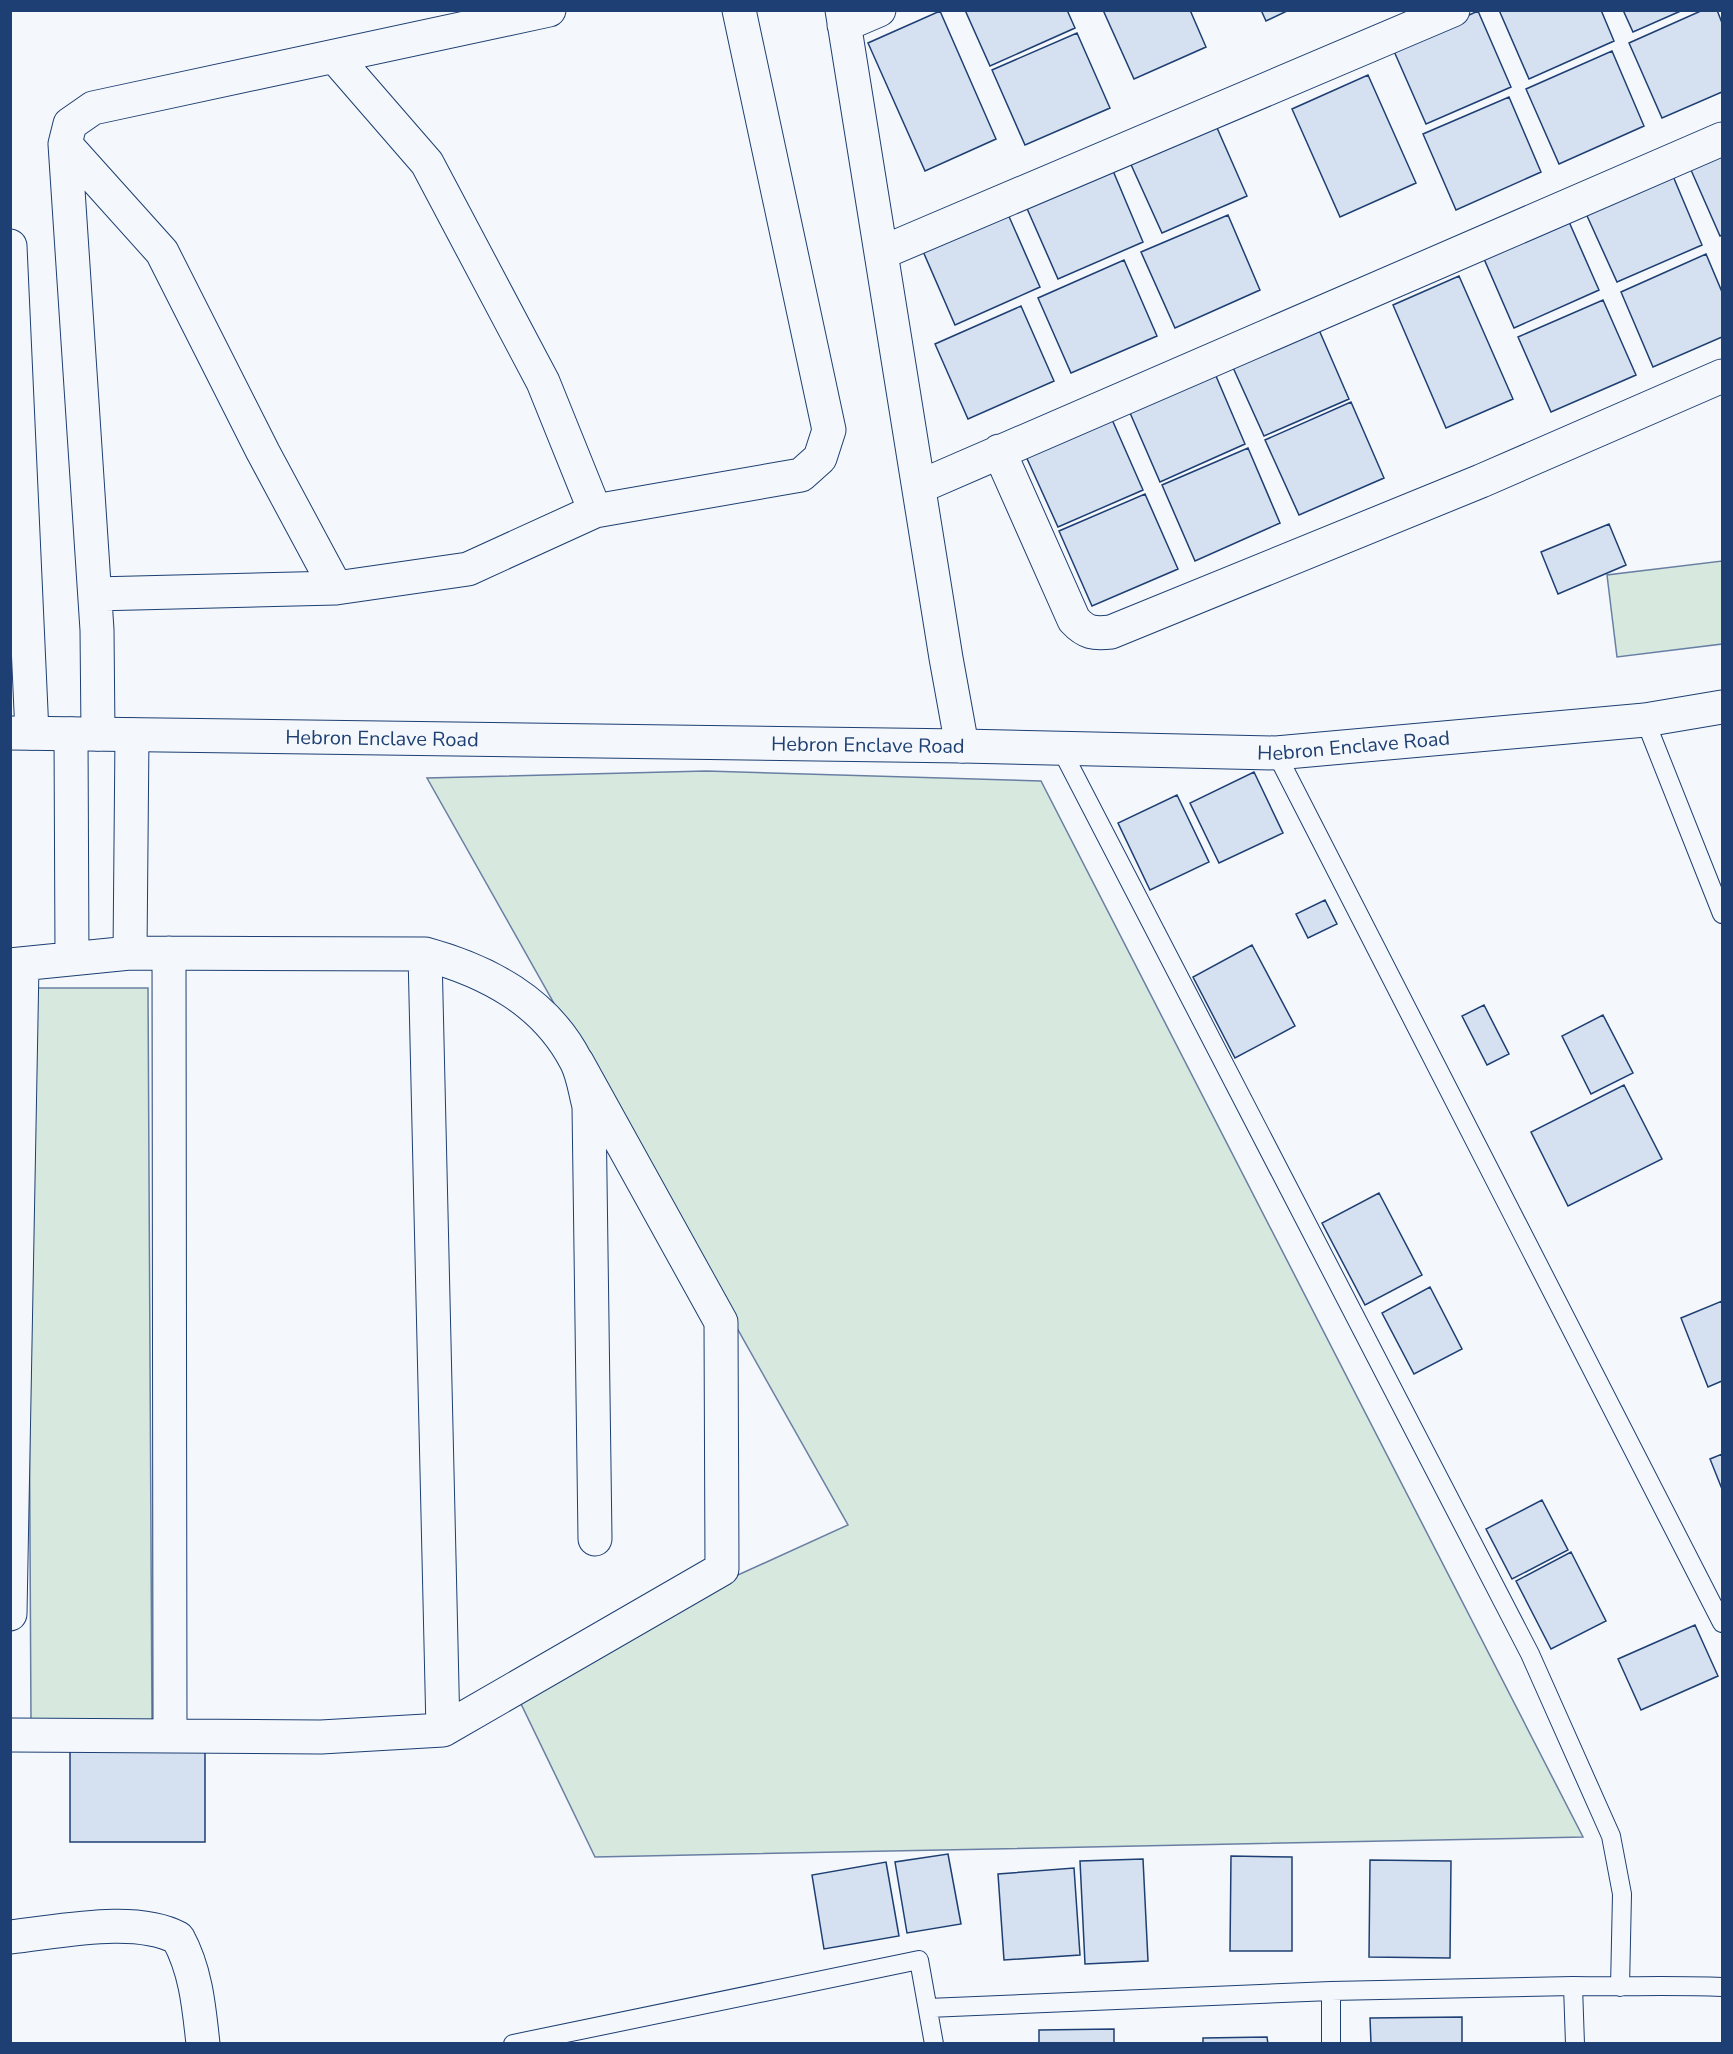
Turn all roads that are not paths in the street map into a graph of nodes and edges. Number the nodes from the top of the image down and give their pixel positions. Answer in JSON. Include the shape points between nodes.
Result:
{"nodes":[{"id":1,"x":549,"y":10,"type":"edge"},
{"id":2,"x":739,"y":10,"type":"edge"},
{"id":3,"x":879,"y":10,"type":"edge"},
{"id":4,"x":1453,"y":10,"type":"edge"},
{"id":5,"x":843,"y":18,"type":"edge"},
{"id":6,"x":335,"y":57,"type":"junction"},
{"id":7,"x":1722,"y":139,"type":"edge"},
{"id":8,"x":65,"y":144,"type":"junction"},
{"id":9,"x":10,"y":246,"type":"edge"},
{"id":10,"x":881,"y":253,"type":"junction"},
{"id":11,"x":1722,"y":376,"type":"edge"},
{"id":12,"x":999,"y":451,"type":"junction"},
{"id":13,"x":919,"y":486,"type":"junction"},
{"id":14,"x":595,"y":511,"type":"junction"},
{"id":15,"x":336,"y":588,"type":"junction"},
{"id":16,"x":95,"y":594,"type":"junction"},
{"id":17,"x":1722,"y":707,"type":"edge"},
{"id":18,"x":1645,"y":720,"type":"junction"},
{"id":19,"x":21,"y":733,"type":"edge"},
{"id":20,"x":85,"y":734,"type":"junction"},
{"id":21,"x":132,"y":735,"type":"junction"},
{"id":22,"x":962,"y":746,"type":"junction"},
{"id":23,"x":1061,"y":749,"type":"junction"},
{"id":24,"x":1276,"y":753,"type":"junction"},
{"id":25,"x":1722,"y":914,"type":"edge"},
{"id":26,"x":169,"y":952,"type":"junction"},
{"id":27,"x":130,"y":953,"type":"junction"},
{"id":28,"x":425,"y":954,"type":"junction"},
{"id":29,"x":72,"y":957,"type":"junction"},
{"id":30,"x":16,"y":965,"type":"edge"},
{"id":31,"x":577,"y":1062,"type":"junction"},
{"id":32,"x":595,"y":1539,"type":"dead end"},
{"id":33,"x":10,"y":1614,"type":"edge"},
{"id":34,"x":1722,"y":1623,"type":"edge"},
{"id":35,"x":443,"y":1730,"type":"junction"},
{"id":36,"x":10,"y":1735,"type":"edge"},
{"id":37,"x":170,"y":1736,"type":"junction"},
{"id":38,"x":10,"y":1937,"type":"edge"},
{"id":39,"x":1573,"y":1986,"type":"junction"},
{"id":40,"x":1620,"y":1987,"type":"junction"},
{"id":41,"x":1722,"y":1987,"type":"edge"},
{"id":42,"x":1331,"y":1991,"type":"junction"},
{"id":43,"x":928,"y":2008,"type":"junction"},
{"id":44,"x":203,"y":2043,"type":"edge"},
{"id":45,"x":513,"y":2043,"type":"edge"},
{"id":46,"x":934,"y":2043,"type":"edge"},
{"id":47,"x":1331,"y":2043,"type":"edge"},
{"id":48,"x":1575,"y":2043,"type":"edge"}],
"edges":[{"from":1,"to":6,"type":"street"},
{"from":2,"to":14,"type":"street","via":[[829,430],[820,458],[801,475]]},
{"from":3,"to":5,"type":"street"},
{"from":4,"to":10,"type":"street"},
{"from":5,"to":10,"type":"street"},
{"from":6,"to":8,"type":"street","via":[[93,108],[70,124]]},
{"from":6,"to":14,"type":"street","via":[[427,163],[543,382]]},
{"from":7,"to":12,"type":"street"},
{"from":8,"to":15,"type":"street","via":[[162,252]]},
{"from":8,"to":16,"type":"street"},
{"from":9,"to":19,"type":"street"},
{"from":10,"to":13,"type":"street"},
{"from":11,"to":12,"type":"street","via":[[1481,481],[1111,632],[1095,634],[1083,630],[1074,620]]},
{"from":12,"to":13,"type":"street"},
{"from":13,"to":22,"type":"street"},
{"from":14,"to":15,"type":"street","via":[[468,569]]},
{"from":15,"to":16,"type":"street"},
{"from":16,"to":20,"type":"street"},
{"from":17,"to":18,"type":"street","name":"Hebron Enclave Road"},
{"from":18,"to":24,"type":"street","name":"Hebron Enclave Road"},
{"from":18,"to":25,"type":"lane"},
{"from":19,"to":20,"type":"street","name":"Hebron Enclave Road"},
{"from":20,"to":21,"type":"street","name":"Hebron Enclave Road"},
{"from":20,"to":29,"type":"street"},
{"from":21,"to":22,"type":"street","name":"Hebron Enclave Road"},
{"from":21,"to":27,"type":"street"},
{"from":22,"to":23,"type":"street","name":"Hebron Enclave Road"},
{"from":23,"to":24,"type":"street","name":"Hebron Enclave Road"},
{"from":23,"to":40,"type":"lane","via":[[1530,1653],[1611,1836],[1622,1894]]},
{"from":24,"to":34,"type":"lane"},
{"from":26,"to":27,"type":"street"},
{"from":26,"to":28,"type":"street"},
{"from":26,"to":37,"type":"street"},
{"from":27,"to":29,"type":"street"},
{"from":28,"to":31,"type":"street","via":[[494,978],[523,997],[552,1024]]},
{"from":28,"to":35,"type":"street"},
{"from":29,"to":30,"type":"street"},
{"from":30,"to":33,"type":"street"},
{"from":31,"to":32,"type":"street","via":[[589,1106]]},
{"from":31,"to":35,"type":"street","via":[[721,1322],[722,1569]]},
{"from":35,"to":37,"type":"street","via":[[321,1737]]},
{"from":36,"to":37,"type":"street"},
{"from":38,"to":44,"type":"street","via":[[117,1927],[150,1928],[178,1938],[189,1957]]},
{"from":39,"to":40,"type":"lane"},
{"from":39,"to":42,"type":"lane"},
{"from":39,"to":48,"type":"lane"},
{"from":40,"to":41,"type":"lane"},
{"from":42,"to":43,"type":"lane"},
{"from":42,"to":47,"type":"lane"},
{"from":43,"to":45,"type":"lane","via":[[920,1960]]},
{"from":43,"to":46,"type":"lane"}]}
